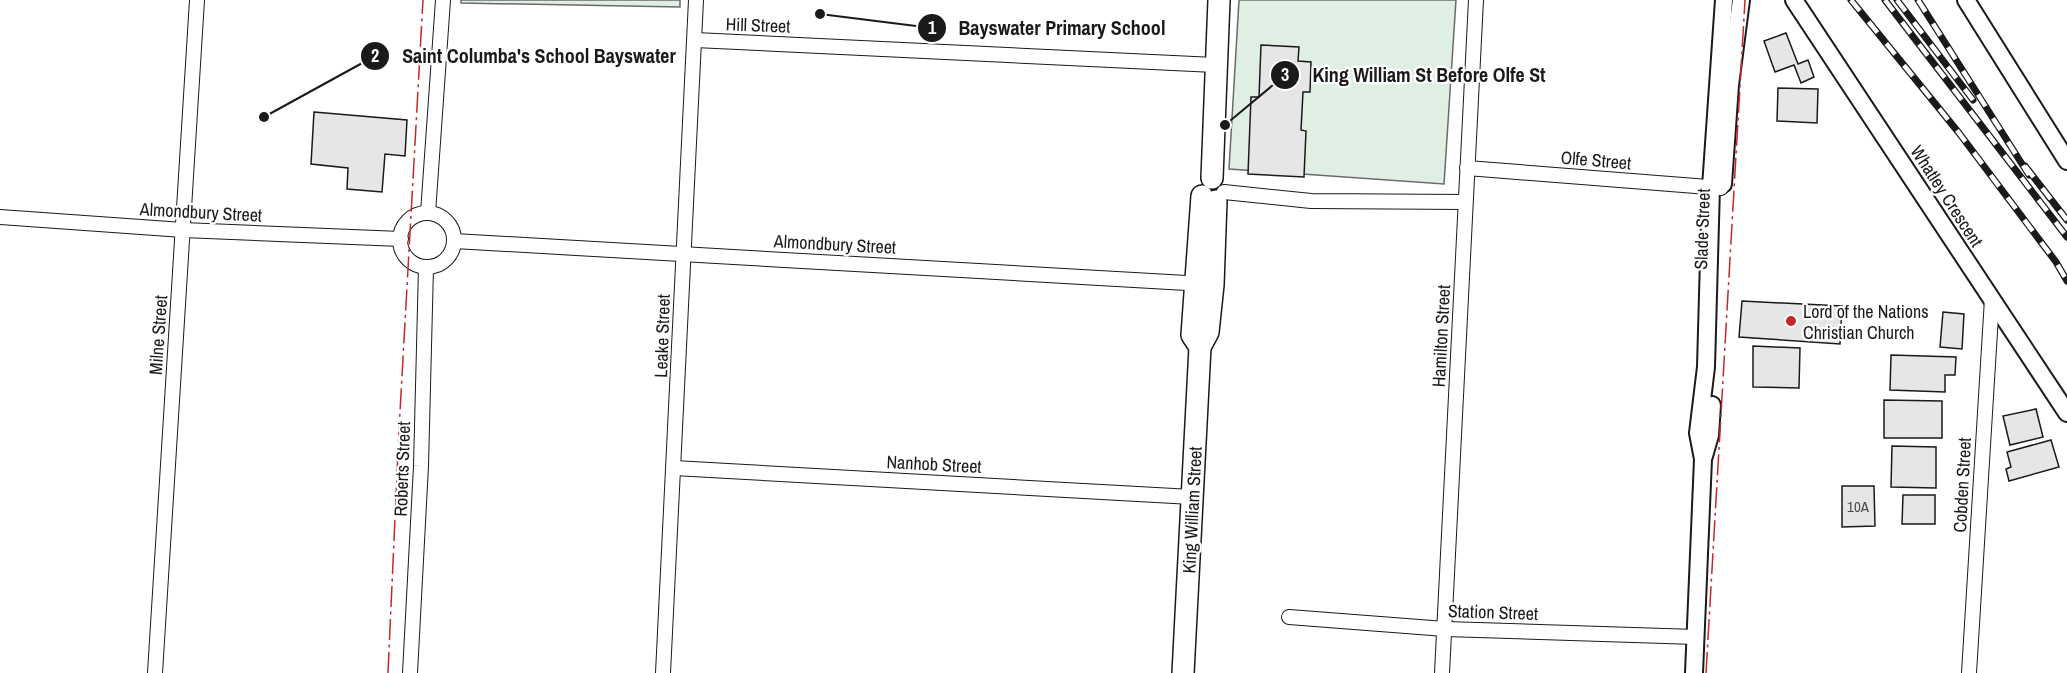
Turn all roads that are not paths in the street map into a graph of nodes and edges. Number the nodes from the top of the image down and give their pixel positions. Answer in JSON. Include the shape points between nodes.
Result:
{"nodes":[{"id":1,"x":196,"y":0,"type":"edge"},
{"id":2,"x":443,"y":0,"type":"edge"},
{"id":3,"x":696,"y":0,"type":"edge"},
{"id":4,"x":1219,"y":0,"type":"edge"},
{"id":5,"x":1476,"y":0,"type":"edge"},
{"id":6,"x":1724,"y":0,"type":"edge"},
{"id":7,"x":1742,"y":0,"type":"edge"},
{"id":8,"x":1794,"y":0,"type":"edge"},
{"id":9,"x":1966,"y":0,"type":"edge"},
{"id":10,"x":695,"y":40,"type":"junction"},
{"id":11,"x":1215,"y":65,"type":"junction"},
{"id":12,"x":2067,"y":161,"type":"edge"},
{"id":13,"x":1467,"y":168,"type":"junction"},
{"id":14,"x":1717,"y":188,"type":"junction"},
{"id":15,"x":1214,"y":192,"type":"junction"},
{"id":16,"x":1465,"y":202,"type":"junction"},
{"id":17,"x":428,"y":213,"type":"junction"},
{"id":18,"x":0,"y":217,"type":"edge"},
{"id":19,"x":183,"y":230,"type":"junction"},
{"id":20,"x":401,"y":239,"type":"junction"},
{"id":21,"x":454,"y":241,"type":"junction"},
{"id":22,"x":683,"y":253,"type":"junction"},
{"id":23,"x":426,"y":267,"type":"junction"},
{"id":24,"x":1205,"y":285,"type":"junction"},
{"id":25,"x":1992,"y":299,"type":"junction"},
{"id":26,"x":2067,"y":413,"type":"edge"},
{"id":27,"x":674,"y":468,"type":"junction"},
{"id":28,"x":1192,"y":497,"type":"junction"},
{"id":29,"x":1289,"y":617,"type":"dead end"},
{"id":30,"x":1445,"y":628,"type":"junction"},
{"id":31,"x":1696,"y":637,"type":"junction"},
{"id":32,"x":155,"y":673,"type":"edge"},
{"id":33,"x":410,"y":673,"type":"edge"},
{"id":34,"x":663,"y":673,"type":"edge"},
{"id":35,"x":1183,"y":673,"type":"edge"},
{"id":36,"x":1442,"y":673,"type":"edge"},
{"id":37,"x":1694,"y":673,"type":"edge"},
{"id":38,"x":1969,"y":673,"type":"edge"}],
"edges":[{"from":1,"to":19,"type":"street","name":"Milne Street"},
{"from":2,"to":17,"type":"street"},
{"from":3,"to":10,"type":"street","name":"Leake Street"},
{"from":4,"to":11,"type":"main road","name":"King William Street"},
{"from":5,"to":13,"type":"street","name":"Hamilton Street"},
{"from":6,"to":14,"type":"street","name":"Slade Street"},
{"from":7,"to":14,"type":"street","name":"Slade Street"},
{"from":8,"to":25,"type":"street","name":"Whatley Crescent"},
{"from":9,"to":12,"type":"street"},
{"from":10,"to":11,"type":"street","name":"Hill Street"},
{"from":10,"to":22,"type":"street","name":"Leake Street"},
{"from":11,"to":15,"type":"main road","name":"King William Street"},
{"from":13,"to":14,"type":"street","name":"Olfe Street"},
{"from":13,"to":16,"type":"street","name":"Hamilton Street"},
{"from":14,"to":31,"type":"street","name":"Slade Street","via":[[1716,346],[1710,435],[1702,459]]},
{"from":15,"to":16,"type":"street","via":[[1311,201]]},
{"from":15,"to":24,"type":"main road","name":"King William Street"},
{"from":16,"to":30,"type":"street","name":"Hamilton Street"},
{"from":17,"to":20,"type":"street","via":[[406,223]]},
{"from":17,"to":21,"type":"street","via":[[450,225]]},
{"from":18,"to":19,"type":"street","name":"Almondbury Street"},
{"from":19,"to":20,"type":"street","name":"Almondbury Street"},
{"from":19,"to":32,"type":"street","name":"Milne Street"},
{"from":20,"to":23,"type":"street","via":[[408,258]]},
{"from":21,"to":22,"type":"street","name":"Almondbury Street"},
{"from":21,"to":23,"type":"street","via":[[453,249],[442,262]]},
{"from":22,"to":24,"type":"street","name":"Almondbury Street"},
{"from":22,"to":27,"type":"street","name":"Leake Street"},
{"from":23,"to":33,"type":"street","name":"Roberts Street"},
{"from":24,"to":28,"type":"main road","name":"King William Street","via":[[1208,332],[1200,347]]},
{"from":25,"to":26,"type":"street","name":"Whatley Crescent"},
{"from":25,"to":38,"type":"street","name":"Cobden Street"},
{"from":27,"to":28,"type":"street","name":"Nanhob Street"},
{"from":27,"to":34,"type":"street","name":"Leake Street"},
{"from":28,"to":35,"type":"main road","name":"King William Street"},
{"from":29,"to":30,"type":"street","name":"Station Street"},
{"from":30,"to":31,"type":"street","name":"Station Street"},
{"from":30,"to":36,"type":"street","name":"Hamilton Street"},
{"from":31,"to":37,"type":"street","name":"Slade Street"}]}
